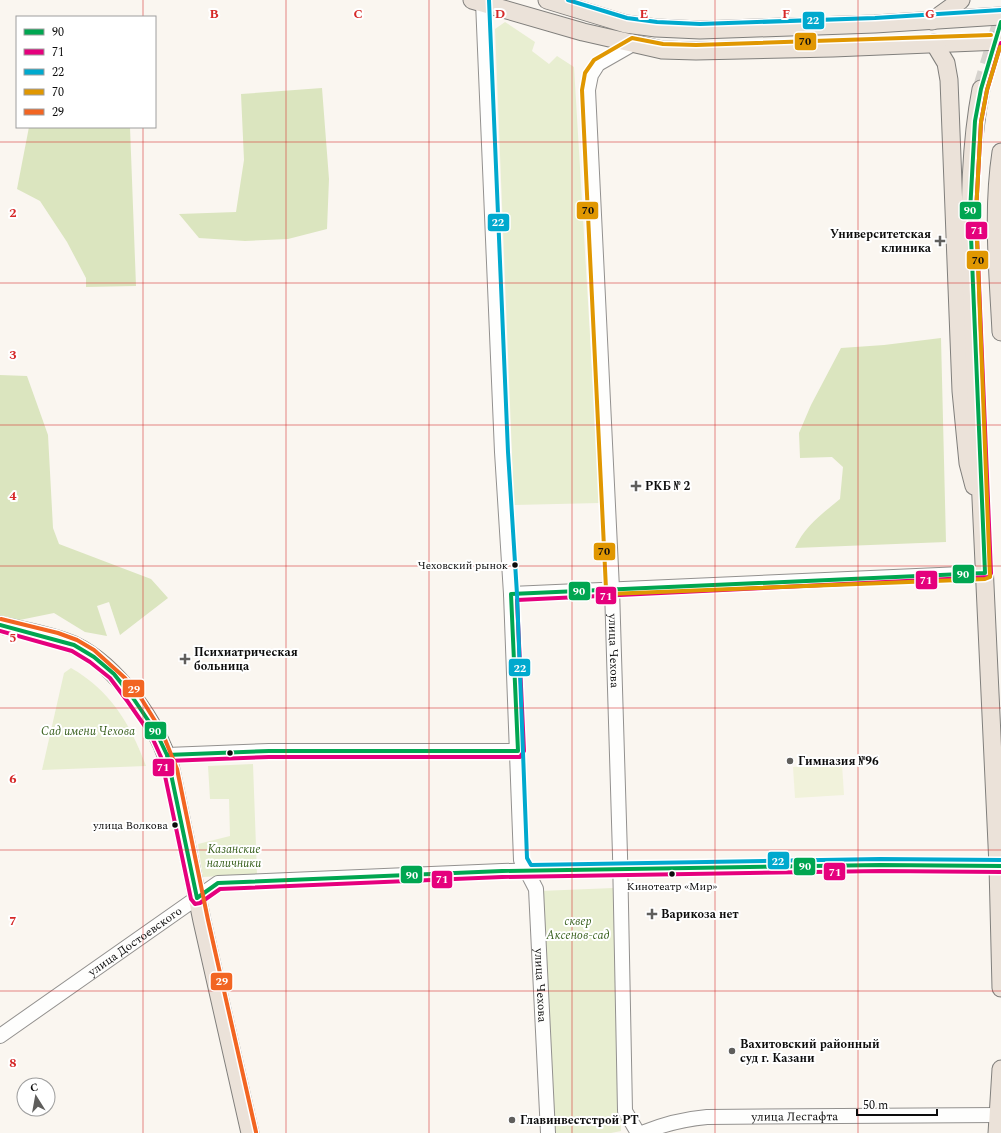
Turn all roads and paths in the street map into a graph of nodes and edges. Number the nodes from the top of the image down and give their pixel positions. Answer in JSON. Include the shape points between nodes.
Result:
{"nodes":[{"id":1,"x":547,"y":0,"type":"edge"},
{"id":2,"x":961,"y":0,"type":"edge"},
{"id":3,"x":477,"y":1,"type":"edge"},
{"id":4,"x":1001,"y":16,"type":"edge"},
{"id":5,"x":932,"y":21,"type":"junction"},
{"id":6,"x":1001,"y":41,"type":"edge"},
{"id":7,"x":934,"y":43,"type":"junction"},
{"id":8,"x":633,"y":44,"type":"junction"},
{"id":9,"x":982,"y":89,"type":"tunnel mouth"},
{"id":10,"x":1001,"y":152,"type":"edge"},
{"id":11,"x":1001,"y":332,"type":"edge"},
{"id":12,"x":981,"y":510,"type":"junction"},
{"id":13,"x":985,"y":573,"type":"junction"},
{"id":14,"x":612,"y":589,"type":"junction"},
{"id":15,"x":511,"y":594,"type":"junction"},
{"id":16,"x":0,"y":625,"type":"edge"},
{"id":17,"x":518,"y":752,"type":"junction"},
{"id":18,"x":167,"y":754,"type":"junction"},
{"id":19,"x":1000,"y":866,"type":"edge"},
{"id":20,"x":621,"y":869,"type":"junction"},
{"id":21,"x":528,"y":871,"type":"junction"},
{"id":22,"x":197,"y":898,"type":"junction"},
{"id":23,"x":1001,"y":988,"type":"edge"},
{"id":24,"x":0,"y":1036,"type":"edge"},
{"id":25,"x":1001,"y":1069,"type":"edge"},
{"id":26,"x":999,"y":1115,"type":"junction"},
{"id":27,"x":250,"y":1133,"type":"edge"},
{"id":28,"x":548,"y":1133,"type":"edge"},
{"id":29,"x":638,"y":1133,"type":"edge"},
{"id":30,"x":642,"y":1133,"type":"edge"},
{"id":31,"x":997,"y":1133,"type":"edge"}],
"edges":[{"from":1,"to":5,"type":"main road","via":[[606,18],[656,28],[700,30]]},
{"from":2,"to":5,"type":"main road"},
{"from":3,"to":8,"type":"main road"},
{"from":3,"to":15,"type":"street","name":"улица Чехова"},
{"from":4,"to":5,"type":"main road"},
{"from":6,"to":7,"type":"main road"},
{"from":7,"to":8,"type":"main road","via":[[696,51],[662,50]]},
{"from":7,"to":12,"type":"main road","via":[[946,63],[949,80],[961,391],[968,463]]},
{"from":8,"to":14,"type":"street","name":"улица Чехова","via":[[598,64],[591,75],[588,90]]},
{"from":9,"to":12,"type":"main road","via":[[975,121],[970,212]]},
{"from":10,"to":11,"type":"main road","via":[[996,250]]},
{"from":12,"to":13,"type":"main road"},
{"from":13,"to":14,"type":"street"},
{"from":13,"to":19,"type":"main road"},
{"from":14,"to":15,"type":"street"},
{"from":14,"to":20,"type":"street","name":"улица Чехова"},
{"from":15,"to":17,"type":"street","name":"улица Чехова"},
{"from":16,"to":18,"type":"main road","via":[[74,645],[94,657],[114,674],[133,698],[156,732]]},
{"from":17,"to":18,"type":"street","via":[[269,751]]},
{"from":17,"to":21,"type":"street","name":"улица Чехова","via":[[521,860]]},
{"from":18,"to":22,"type":"main road"},
{"from":19,"to":20,"type":"street","name":"улица Достоевского","via":[[964,867],[942,864]]},
{"from":19,"to":23,"type":"main road"},
{"from":20,"to":21,"type":"street","name":"улица Достоевского"},
{"from":20,"to":29,"type":"street","name":"улица Чехова","via":[[625,1111]]},
{"from":21,"to":22,"type":"street","name":"улица Достоевского","via":[[218,883]]},
{"from":21,"to":28,"type":"street","name":"улица Чехова","via":[[536,889]]},
{"from":22,"to":24,"type":"street","name":"улица Достоевского"},
{"from":22,"to":27,"type":"main road"},
{"from":25,"to":26,"type":"main road"},
{"from":26,"to":30,"type":"street","name":"улица Лесгафта","via":[[702,1118],[661,1125]]},
{"from":26,"to":31,"type":"main road"}]}
